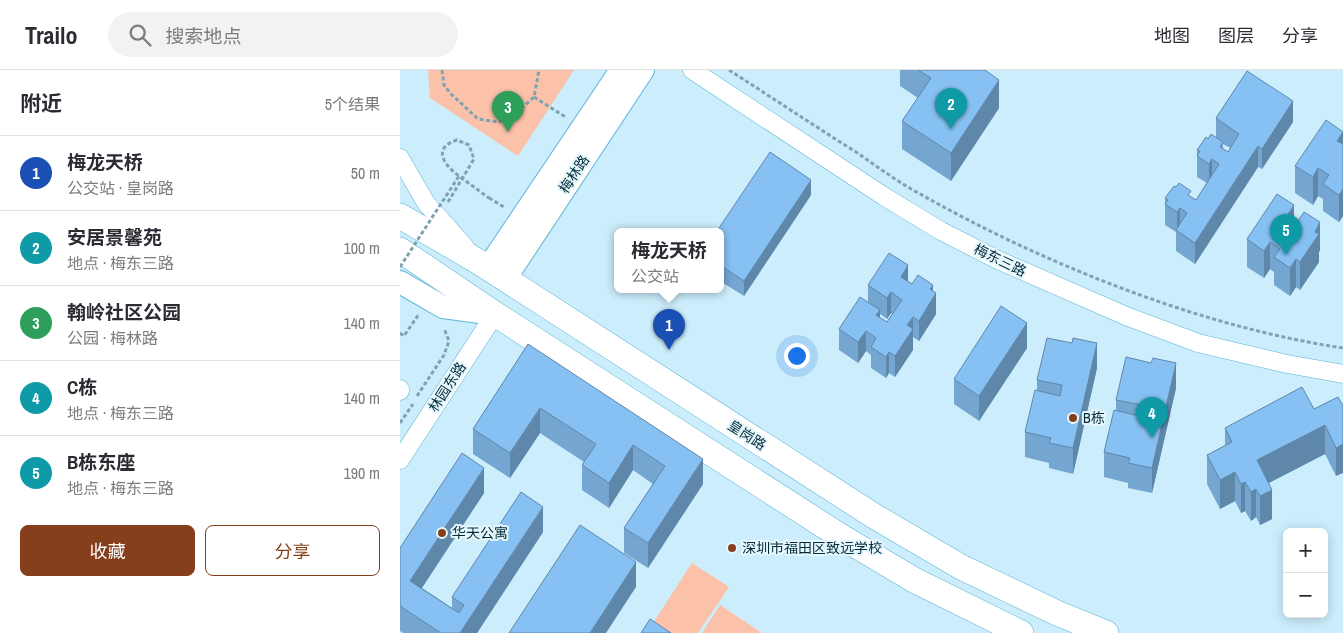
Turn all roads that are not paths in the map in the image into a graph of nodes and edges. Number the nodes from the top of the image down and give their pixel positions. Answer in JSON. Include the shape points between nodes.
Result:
{"nodes":[{"id":1,"x":621,"y":70,"type":"edge"},
{"id":2,"x":643,"y":70,"type":"edge"},
{"id":3,"x":692,"y":70,"type":"edge"},
{"id":4,"x":400,"y":158,"type":"edge"},
{"id":5,"x":400,"y":196,"type":"edge"},
{"id":6,"x":400,"y":216,"type":"edge"},
{"id":7,"x":431,"y":234,"type":"junction"},
{"id":8,"x":400,"y":250,"type":"edge"},
{"id":9,"x":491,"y":269,"type":"junction"},
{"id":10,"x":400,"y":282,"type":"edge"},
{"id":11,"x":494,"y":314,"type":"junction"},
{"id":12,"x":1343,"y":374,"type":"edge"},
{"id":13,"x":400,"y":460,"type":"edge"},
{"id":14,"x":1021,"y":633,"type":"edge"},
{"id":15,"x":1106,"y":633,"type":"edge"}],
"edges":[{"from":1,"to":9,"type":"main road","name":"梅林路"},
{"from":2,"to":9,"type":"main road","name":"梅林路"},
{"from":3,"to":12,"type":"street","name":"梅东三路","via":[[884,197],[998,260],[1110,310],[1198,343]]},
{"from":4,"to":9,"type":"street","via":[[426,203]]},
{"from":5,"to":7,"type":"highway"},
{"from":6,"to":7,"type":"highway","name":"皇岗路"},
{"from":7,"to":9,"type":"highway","name":"皇岗路"},
{"from":8,"to":11,"type":"highway"},
{"from":9,"to":15,"type":"highway","name":"皇岗路","via":[[874,516],[961,567]]},
{"from":10,"to":11,"type":"main road","via":[[442,307]]},
{"from":11,"to":13,"type":"street","name":"林园东路"},
{"from":11,"to":14,"type":"highway","via":[[840,536],[914,580]]}]}
